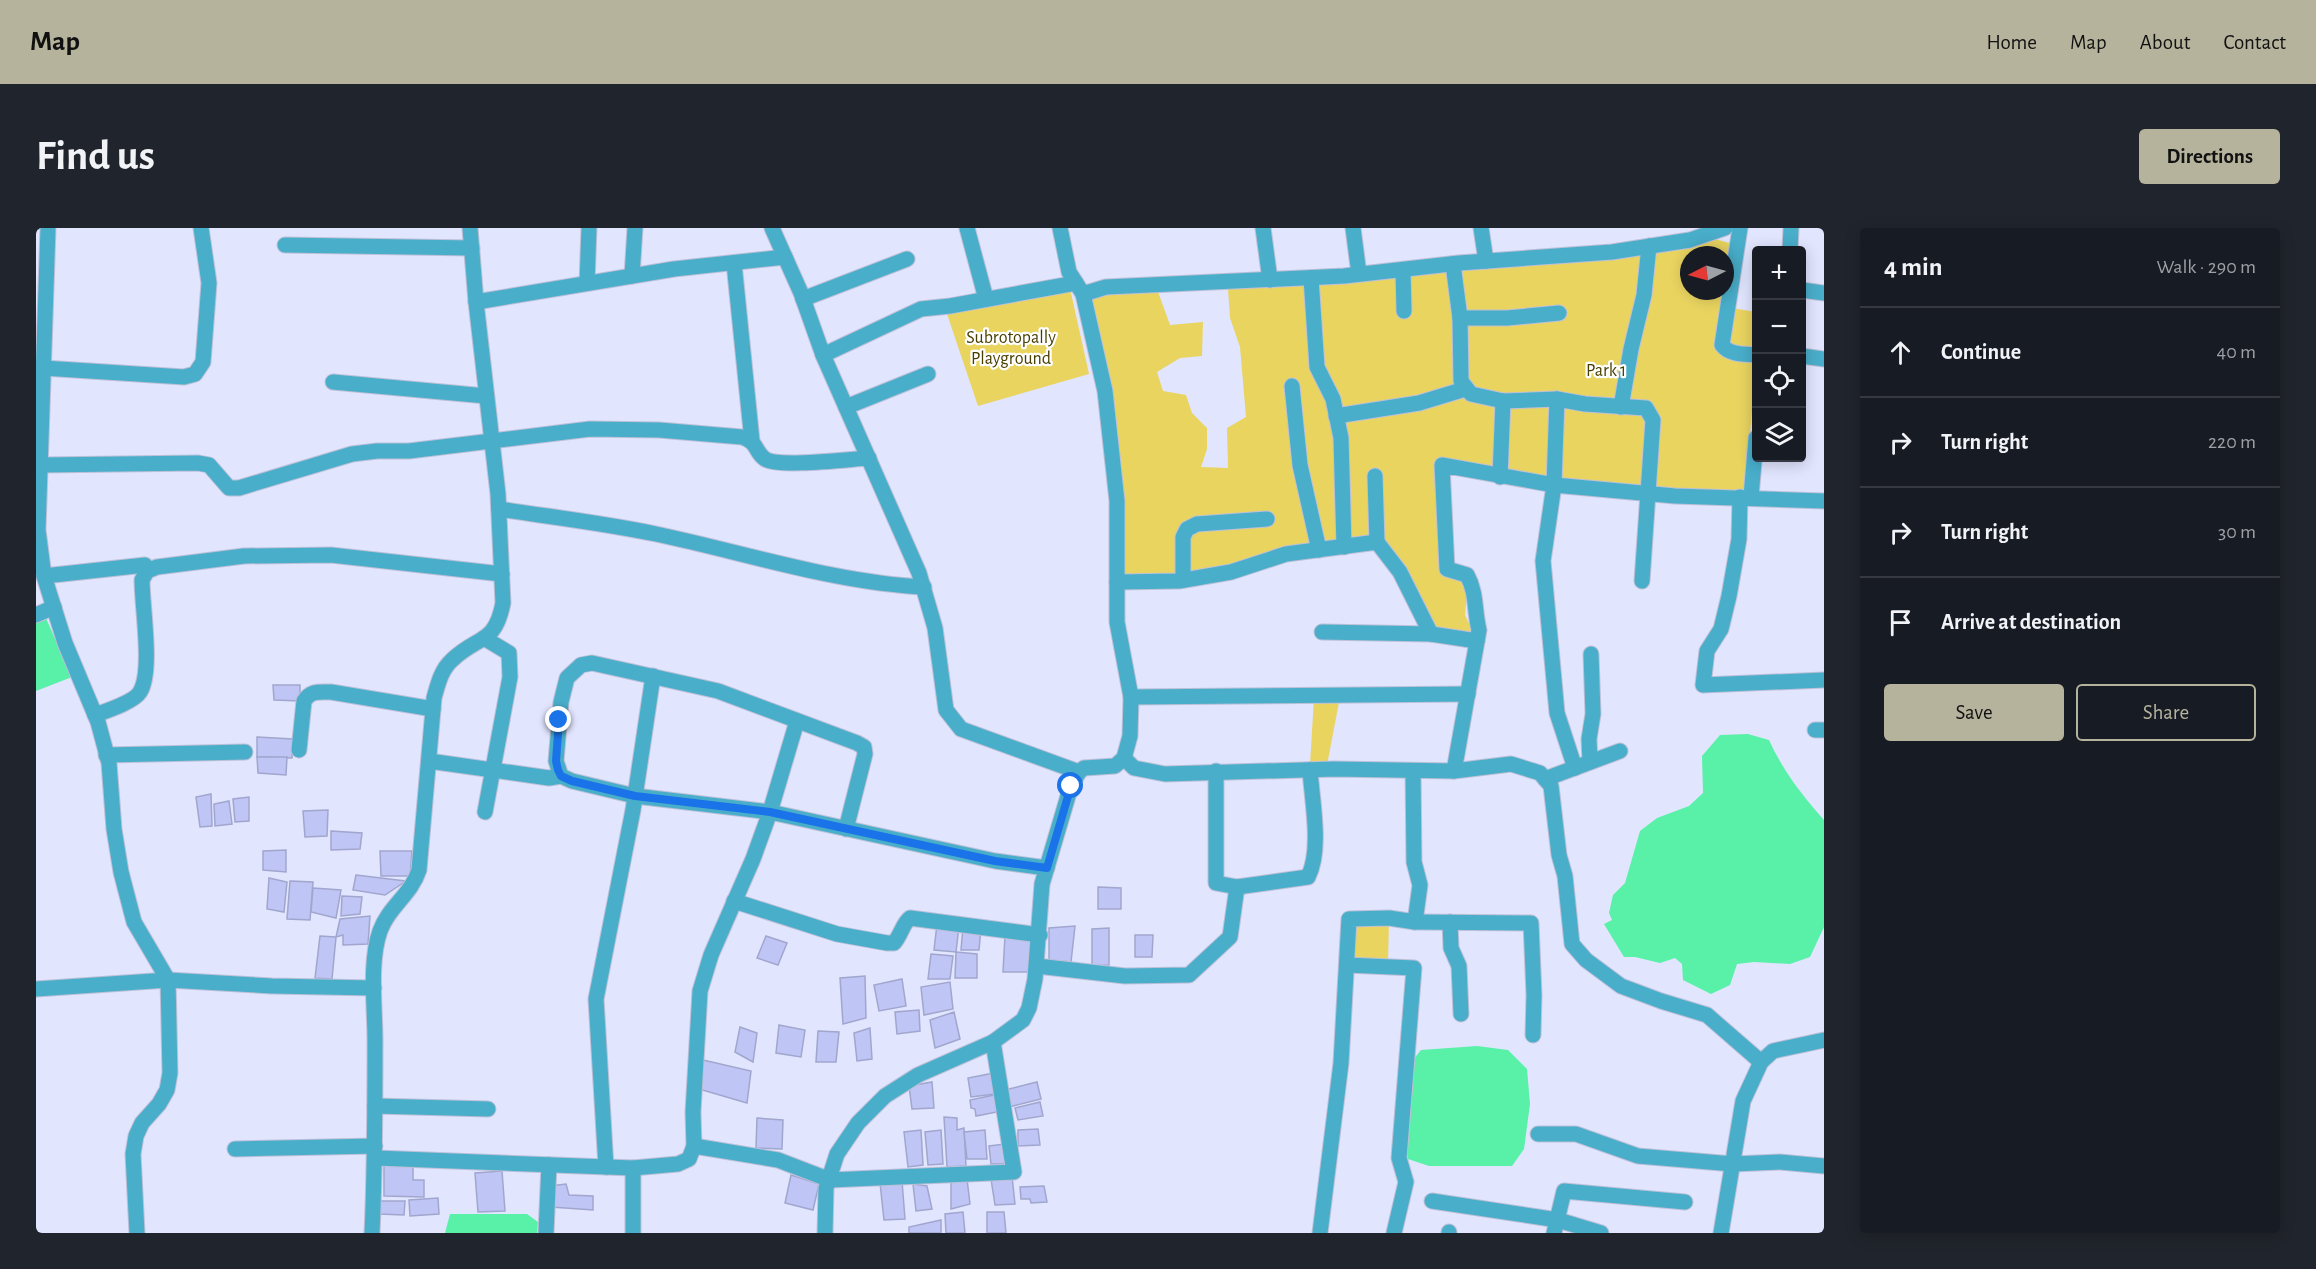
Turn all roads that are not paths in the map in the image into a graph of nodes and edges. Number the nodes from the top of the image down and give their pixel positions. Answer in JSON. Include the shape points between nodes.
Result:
{"nodes":[{"id":1,"x":48,"y":228,"type":"edge"},
{"id":2,"x":201,"y":228,"type":"edge"},
{"id":3,"x":470,"y":228,"type":"edge"},
{"id":4,"x":590,"y":228,"type":"edge"},
{"id":5,"x":635,"y":228,"type":"edge"},
{"id":6,"x":772,"y":228,"type":"edge"},
{"id":7,"x":967,"y":228,"type":"edge"},
{"id":8,"x":1060,"y":228,"type":"edge"},
{"id":9,"x":1263,"y":228,"type":"edge"},
{"id":10,"x":1353,"y":228,"type":"edge"},
{"id":11,"x":1481,"y":228,"type":"edge"},
{"id":12,"x":1725,"y":228,"type":"edge"},
{"id":13,"x":1740,"y":228,"type":"edge"},
{"id":14,"x":1791,"y":228,"type":"edge"},
{"id":15,"x":1706,"y":231,"type":"edge"},
{"id":16,"x":285,"y":245,"type":"dead end"},
{"id":17,"x":1649,"y":246,"type":"junction"},
{"id":18,"x":1790,"y":246,"type":"edge"},
{"id":19,"x":472,"y":248,"type":"junction"},
{"id":20,"x":785,"y":257,"type":"junction"},
{"id":21,"x":907,"y":259,"type":"dead end"},
{"id":22,"x":1486,"y":261,"type":"junction"},
{"id":23,"x":734,"y":263,"type":"junction"},
{"id":24,"x":1453,"y":264,"type":"junction"},
{"id":25,"x":1403,"y":270,"type":"junction"},
{"id":26,"x":1359,"y":274,"type":"junction"},
{"id":27,"x":632,"y":276,"type":"junction"},
{"id":28,"x":1311,"y":278,"type":"junction"},
{"id":29,"x":1270,"y":280,"type":"junction"},
{"id":30,"x":587,"y":283,"type":"junction"},
{"id":31,"x":1080,"y":288,"type":"junction"},
{"id":32,"x":1806,"y":291,"type":"edge"},
{"id":33,"x":1824,"y":293,"type":"edge"},
{"id":34,"x":803,"y":299,"type":"junction"},
{"id":35,"x":986,"y":299,"type":"junction"},
{"id":36,"x":476,"y":302,"type":"junction"},
{"id":37,"x":1404,"y":311,"type":"dead end"},
{"id":38,"x":1559,"y":313,"type":"dead end"},
{"id":39,"x":1460,"y":318,"type":"junction"},
{"id":40,"x":1752,"y":354,"type":"edge"},
{"id":41,"x":823,"y":355,"type":"junction"},
{"id":42,"x":1806,"y":357,"type":"edge"},
{"id":43,"x":1824,"y":359,"type":"edge"},
{"id":44,"x":43,"y":368,"type":"junction"},
{"id":45,"x":928,"y":374,"type":"dead end"},
{"id":46,"x":333,"y":382,"type":"dead end"},
{"id":47,"x":1292,"y":386,"type":"dead end"},
{"id":48,"x":1466,"y":389,"type":"junction"},
{"id":49,"x":486,"y":396,"type":"junction"},
{"id":50,"x":1557,"y":399,"type":"junction"},
{"id":51,"x":1503,"y":401,"type":"junction"},
{"id":52,"x":846,"y":407,"type":"junction"},
{"id":53,"x":1621,"y":407,"type":"junction"},
{"id":54,"x":1336,"y":416,"type":"junction"},
{"id":55,"x":491,"y":441,"type":"junction"},
{"id":56,"x":752,"y":441,"type":"junction"},
{"id":57,"x":869,"y":458,"type":"junction"},
{"id":58,"x":1752,"y":462,"type":"edge"},
{"id":59,"x":41,"y":465,"type":"junction"},
{"id":60,"x":1375,"y":476,"type":"dead end"},
{"id":61,"x":1500,"y":477,"type":"junction"},
{"id":62,"x":1554,"y":485,"type":"junction"},
{"id":63,"x":1647,"y":494,"type":"junction"},
{"id":64,"x":1746,"y":497,"type":"junction"},
{"id":65,"x":1824,"y":501,"type":"edge"},
{"id":66,"x":499,"y":508,"type":"junction"},
{"id":67,"x":37,"y":511,"type":"edge"},
{"id":68,"x":1267,"y":519,"type":"dead end"},
{"id":69,"x":1377,"y":542,"type":"junction"},
{"id":70,"x":1344,"y":547,"type":"junction"},
{"id":71,"x":1319,"y":550,"type":"junction"},
{"id":72,"x":145,"y":565,"type":"dead end"},
{"id":73,"x":502,"y":574,"type":"junction"},
{"id":74,"x":44,"y":576,"type":"junction"},
{"id":75,"x":1183,"y":580,"type":"junction"},
{"id":76,"x":1642,"y":581,"type":"dead end"},
{"id":77,"x":1118,"y":582,"type":"junction"},
{"id":78,"x":924,"y":587,"type":"junction"},
{"id":79,"x":54,"y":607,"type":"junction"},
{"id":80,"x":36,"y":615,"type":"edge"},
{"id":81,"x":1322,"y":632,"type":"dead end"},
{"id":82,"x":1431,"y":634,"type":"junction"},
{"id":83,"x":484,"y":638,"type":"junction"},
{"id":84,"x":1477,"y":641,"type":"junction"},
{"id":85,"x":1591,"y":654,"type":"dead end"},
{"id":86,"x":653,"y":676,"type":"junction"},
{"id":87,"x":1824,"y":680,"type":"edge"},
{"id":88,"x":1468,"y":694,"type":"junction"},
{"id":89,"x":1131,"y":697,"type":"junction"},
{"id":90,"x":433,"y":709,"type":"junction"},
{"id":91,"x":94,"y":715,"type":"junction"},
{"id":92,"x":797,"y":721,"type":"junction"},
{"id":93,"x":299,"y":750,"type":"dead end"},
{"id":94,"x":1620,"y":751,"type":"dead end"},
{"id":95,"x":245,"y":752,"type":"dead end"},
{"id":96,"x":106,"y":755,"type":"junction"},
{"id":97,"x":1124,"y":758,"type":"junction"},
{"id":98,"x":429,"y":762,"type":"junction"},
{"id":99,"x":1590,"y":762,"type":"junction"},
{"id":100,"x":1575,"y":768,"type":"junction"},
{"id":101,"x":494,"y":770,"type":"junction"},
{"id":102,"x":1310,"y":770,"type":"junction"},
{"id":103,"x":1216,"y":771,"type":"junction"},
{"id":104,"x":1413,"y":771,"type":"junction"},
{"id":105,"x":1454,"y":771,"type":"junction"},
{"id":106,"x":1079,"y":772,"type":"junction"},
{"id":107,"x":561,"y":776,"type":"junction"},
{"id":108,"x":1545,"y":779,"type":"junction"},
{"id":109,"x":635,"y":796,"type":"junction"},
{"id":110,"x":486,"y":812,"type":"dead end"},
{"id":111,"x":770,"y":812,"type":"junction"},
{"id":112,"x":846,"y":829,"type":"junction"},
{"id":113,"x":1047,"y":868,"type":"junction"},
{"id":114,"x":1237,"y":887,"type":"junction"},
{"id":115,"x":734,"y":901,"type":"junction"},
{"id":116,"x":1415,"y":922,"type":"junction"},
{"id":117,"x":1450,"y":922,"type":"junction"},
{"id":118,"x":1040,"y":935,"type":"junction"},
{"id":119,"x":1347,"y":965,"type":"junction"},
{"id":120,"x":1036,"y":966,"type":"junction"},
{"id":121,"x":168,"y":980,"type":"junction"},
{"id":122,"x":374,"y":988,"type":"junction"},
{"id":123,"x":36,"y":989,"type":"edge"},
{"id":124,"x":1461,"y":1014,"type":"dead end"},
{"id":125,"x":1533,"y":1035,"type":"dead end"},
{"id":126,"x":1824,"y":1040,"type":"edge"},
{"id":127,"x":993,"y":1042,"type":"junction"},
{"id":128,"x":1761,"y":1062,"type":"junction"},
{"id":129,"x":375,"y":1106,"type":"junction"},
{"id":130,"x":488,"y":1109,"type":"dead end"},
{"id":131,"x":1538,"y":1134,"type":"dead end"},
{"id":132,"x":694,"y":1146,"type":"junction"},
{"id":133,"x":235,"y":1149,"type":"dead end"},
{"id":134,"x":375,"y":1152,"type":"junction"},
{"id":135,"x":1733,"y":1164,"type":"junction"},
{"id":136,"x":549,"y":1165,"type":"junction"},
{"id":137,"x":1824,"y":1166,"type":"edge"},
{"id":138,"x":606,"y":1167,"type":"junction"},
{"id":139,"x":633,"y":1168,"type":"junction"},
{"id":140,"x":830,"y":1180,"type":"junction"},
{"id":141,"x":1432,"y":1201,"type":"dead end"},
{"id":142,"x":1686,"y":1202,"type":"dead end"},
{"id":143,"x":1556,"y":1226,"type":"edge"},
{"id":144,"x":137,"y":1233,"type":"edge"},
{"id":145,"x":372,"y":1233,"type":"edge"},
{"id":146,"x":546,"y":1233,"type":"edge"},
{"id":147,"x":633,"y":1233,"type":"edge"},
{"id":148,"x":825,"y":1233,"type":"edge"},
{"id":149,"x":1320,"y":1233,"type":"edge"},
{"id":150,"x":1394,"y":1233,"type":"edge"},
{"id":151,"x":1601,"y":1233,"type":"edge"},
{"id":152,"x":1721,"y":1233,"type":"edge"}],
"edges":[{"from":1,"to":44,"type":"street"},
{"from":2,"to":44,"type":"street","via":[[208,283],[203,362],[195,374],[184,377]]},
{"from":3,"to":19,"type":"street"},
{"from":4,"to":30,"type":"street"},
{"from":5,"to":27,"type":"street"},
{"from":6,"to":20,"type":"street"},
{"from":7,"to":35,"type":"street"},
{"from":8,"to":31,"type":"street","via":[[1069,272]]},
{"from":9,"to":29,"type":"street"},
{"from":10,"to":26,"type":"street"},
{"from":11,"to":22,"type":"street"},
{"from":12,"to":15,"type":"street"},
{"from":13,"to":40,"type":"street","via":[[1722,345],[1732,352]]},
{"from":14,"to":18,"type":"street"},
{"from":15,"to":17,"type":"street","via":[[1690,240]]},
{"from":16,"to":19,"type":"street"},
{"from":17,"to":22,"type":"street"},
{"from":17,"to":53,"type":"street","via":[[1644,296]]},
{"from":19,"to":36,"type":"street"},
{"from":20,"to":23,"type":"street"},
{"from":20,"to":34,"type":"street"},
{"from":21,"to":34,"type":"street"},
{"from":22,"to":24,"type":"street"},
{"from":23,"to":27,"type":"street"},
{"from":23,"to":56,"type":"street"},
{"from":24,"to":25,"type":"street"},
{"from":24,"to":39,"type":"street"},
{"from":25,"to":26,"type":"street"},
{"from":25,"to":37,"type":"street"},
{"from":26,"to":28,"type":"street"},
{"from":27,"to":30,"type":"street"},
{"from":28,"to":29,"type":"street"},
{"from":28,"to":54,"type":"street","via":[[1317,367],[1333,399]]},
{"from":29,"to":31,"type":"street"},
{"from":30,"to":36,"type":"street"},
{"from":31,"to":35,"type":"street"},
{"from":31,"to":77,"type":"street","via":[[1105,391],[1117,501]]},
{"from":32,"to":33,"type":"street"},
{"from":34,"to":41,"type":"street"},
{"from":35,"to":41,"type":"street","via":[[921,309]]},
{"from":36,"to":49,"type":"street"},
{"from":38,"to":39,"type":"street"},
{"from":39,"to":48,"type":"street","via":[[1461,381]]},
{"from":41,"to":52,"type":"street"},
{"from":42,"to":43,"type":"street"},
{"from":44,"to":59,"type":"street"},
{"from":45,"to":52,"type":"street"},
{"from":46,"to":49,"type":"street"},
{"from":47,"to":71,"type":"street","via":[[1300,465]]},
{"from":48,"to":51,"type":"street","via":[[1471,394]]},
{"from":48,"to":54,"type":"street","via":[[1419,403]]},
{"from":49,"to":55,"type":"street"},
{"from":50,"to":51,"type":"street"},
{"from":50,"to":53,"type":"street"},
{"from":50,"to":62,"type":"street"},
{"from":51,"to":61,"type":"street"},
{"from":52,"to":57,"type":"street"},
{"from":53,"to":63,"type":"street","via":[[1646,408],[1653,420]]},
{"from":54,"to":70,"type":"street","via":[[1343,461]]},
{"from":55,"to":56,"type":"street","via":[[602,429],[659,430]]},
{"from":55,"to":59,"type":"street","via":[[409,452],[352,454],[239,488],[229,488],[209,465],[198,463]]},
{"from":55,"to":66,"type":"street"},
{"from":56,"to":57,"type":"street","via":[[759,453],[772,462]]},
{"from":57,"to":78,"type":"street"},
{"from":58,"to":64,"type":"street"},
{"from":59,"to":67,"type":"street"},
{"from":60,"to":69,"type":"street"},
{"from":61,"to":62,"type":"street"},
{"from":61,"to":84,"type":"street","via":[[1442,465],[1447,569],[1467,575],[1474,588]]},
{"from":62,"to":63,"type":"street"},
{"from":62,"to":100,"type":"street","via":[[1543,561],[1547,615],[1557,713]]},
{"from":63,"to":64,"type":"street"},
{"from":63,"to":76,"type":"street"},
{"from":64,"to":65,"type":"street"},
{"from":64,"to":87,"type":"street","via":[[1729,596],[1721,629],[1707,651],[1703,685]]},
{"from":66,"to":73,"type":"street"},
{"from":66,"to":78,"type":"street","via":[[656,534],[820,572]]},
{"from":67,"to":74,"type":"street"},
{"from":68,"to":75,"type":"street","via":[[1187,528],[1183,537]]},
{"from":69,"to":70,"type":"street"},
{"from":69,"to":82,"type":"street","via":[[1400,572]]},
{"from":70,"to":71,"type":"street"},
{"from":71,"to":75,"type":"street","via":[[1286,554],[1232,572]]},
{"from":72,"to":74,"type":"street"},
{"from":73,"to":83,"type":"street","via":[[500,618],[492,634]]},
{"from":73,"to":91,"type":"street","via":[[331,555],[244,556],[157,567],[142,580],[146,664],[140,692]]},
{"from":74,"to":79,"type":"street"},
{"from":75,"to":77,"type":"street"},
{"from":77,"to":89,"type":"street","via":[[1117,622]]},
{"from":78,"to":106,"type":"street","via":[[935,628],[946,710],[955,724]]},
{"from":79,"to":80,"type":"street"},
{"from":79,"to":91,"type":"street"},
{"from":81,"to":82,"type":"street"},
{"from":82,"to":84,"type":"street"},
{"from":83,"to":90,"type":"street","via":[[451,661],[442,673]]},
{"from":83,"to":101,"type":"street","via":[[508,653],[510,662]]},
{"from":84,"to":88,"type":"street"},
{"from":85,"to":99,"type":"street"},
{"from":86,"to":92,"type":"street","via":[[718,691]]},
{"from":86,"to":107,"type":"street","via":[[592,663],[573,671],[567,678],[559,720],[556,761]]},
{"from":86,"to":109,"type":"street"},
{"from":88,"to":89,"type":"street"},
{"from":88,"to":105,"type":"street"},
{"from":89,"to":97,"type":"street","via":[[1130,736]]},
{"from":90,"to":93,"type":"street","via":[[315,692],[304,701]]},
{"from":90,"to":98,"type":"street"},
{"from":91,"to":96,"type":"street"},
{"from":92,"to":111,"type":"street"},
{"from":92,"to":112,"type":"street","via":[[864,747],[859,784]]},
{"from":94,"to":99,"type":"street"},
{"from":95,"to":96,"type":"street"},
{"from":96,"to":121,"type":"street","via":[[121,872],[134,922]]},
{"from":97,"to":103,"type":"street","via":[[1134,768],[1148,772]]},
{"from":97,"to":106,"type":"street","via":[[1114,766],[1084,768]]},
{"from":98,"to":101,"type":"street"},
{"from":98,"to":122,"type":"street","via":[[419,870],[414,885],[388,914],[380,931]]},
{"from":99,"to":100,"type":"street"},
{"from":100,"to":108,"type":"street"},
{"from":101,"to":107,"type":"street","via":[[549,778]]},
{"from":101,"to":110,"type":"street"},
{"from":102,"to":103,"type":"street"},
{"from":102,"to":104,"type":"street"},
{"from":102,"to":114,"type":"street","via":[[1315,849],[1308,877]]},
{"from":103,"to":114,"type":"street","via":[[1216,883]]},
{"from":104,"to":105,"type":"street"},
{"from":104,"to":116,"type":"street","via":[[1414,862],[1419,885]]},
{"from":105,"to":108,"type":"street","via":[[1511,764],[1540,773]]},
{"from":106,"to":113,"type":"street","via":[[1071,786]]},
{"from":107,"to":109,"type":"street"},
{"from":108,"to":128,"type":"street","via":[[1551,786],[1572,944],[1586,960],[1621,986],[1707,1015]]},
{"from":109,"to":111,"type":"street"},
{"from":109,"to":138,"type":"street","via":[[596,999]]},
{"from":111,"to":112,"type":"street"},
{"from":111,"to":115,"type":"street"},
{"from":112,"to":113,"type":"street","via":[[995,861]]},
{"from":113,"to":118,"type":"street","via":[[1042,884]]},
{"from":114,"to":120,"type":"street","via":[[1230,938],[1189,975],[1125,976]]},
{"from":115,"to":118,"type":"street","via":[[837,934],[887,943],[900,937],[910,918]]},
{"from":115,"to":132,"type":"street","via":[[700,991]]},
{"from":116,"to":117,"type":"street"},
{"from":116,"to":119,"type":"street","via":[[1349,919]]},
{"from":117,"to":124,"type":"street","via":[[1451,948],[1459,966]]},
{"from":117,"to":125,"type":"street","via":[[1531,922]]},
{"from":118,"to":120,"type":"street"},
{"from":119,"to":149,"type":"street","via":[[1341,1064]]},
{"from":119,"to":150,"type":"street","via":[[1414,968],[1399,1158],[1406,1182]]},
{"from":120,"to":127,"type":"street","via":[[1029,1008],[1023,1020]]},
{"from":121,"to":122,"type":"street"},
{"from":121,"to":123,"type":"street"},
{"from":121,"to":144,"type":"street","via":[[167,1090],[142,1124],[133,1154]]},
{"from":122,"to":129,"type":"street"},
{"from":126,"to":128,"type":"street","via":[[1773,1051]]},
{"from":127,"to":140,"type":"street","via":[[918,1075],[885,1096],[858,1123],[837,1154]]},
{"from":127,"to":140,"type":"street","via":[[1014,1172]]},
{"from":128,"to":135,"type":"street","via":[[1743,1101]]},
{"from":129,"to":130,"type":"street"},
{"from":129,"to":134,"type":"street"},
{"from":131,"to":135,"type":"street","via":[[1575,1134],[1638,1156]]},
{"from":132,"to":139,"type":"street","via":[[688,1159],[678,1164]]},
{"from":132,"to":140,"type":"street","via":[[778,1160]]},
{"from":133,"to":134,"type":"street"},
{"from":134,"to":136,"type":"street"},
{"from":134,"to":145,"type":"street"},
{"from":135,"to":137,"type":"street","via":[[1780,1162]]},
{"from":135,"to":152,"type":"street"},
{"from":136,"to":138,"type":"street"},
{"from":136,"to":146,"type":"street"},
{"from":138,"to":139,"type":"street"},
{"from":139,"to":147,"type":"street"},
{"from":140,"to":148,"type":"street","via":[[826,1188]]},
{"from":141,"to":143,"type":"street"},
{"from":142,"to":143,"type":"street","via":[[1564,1191]]},
{"from":143,"to":151,"type":"street"}]}
